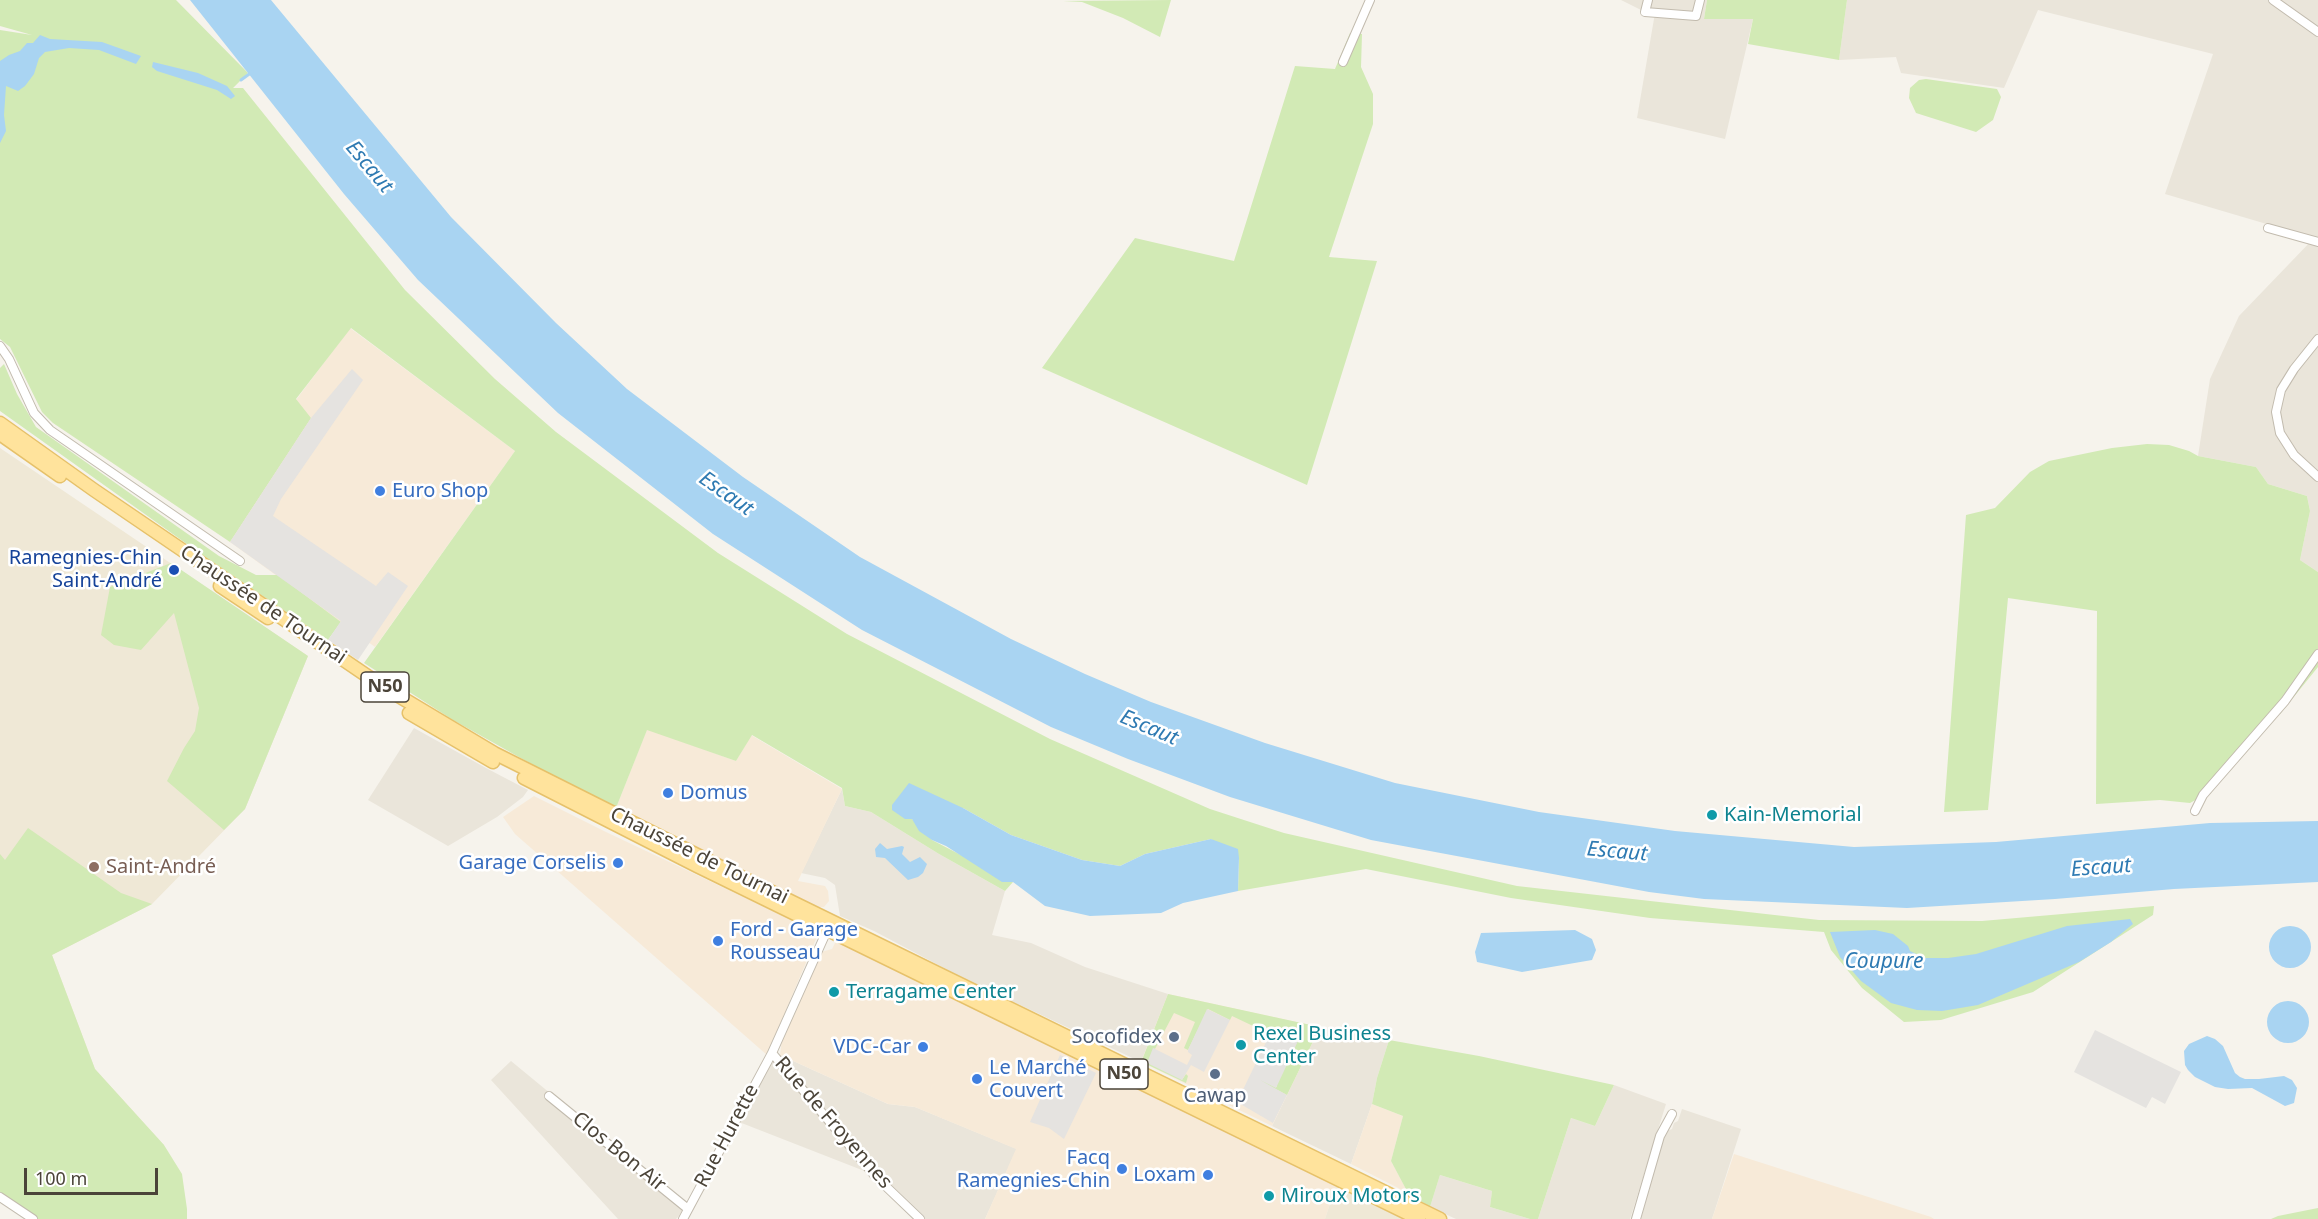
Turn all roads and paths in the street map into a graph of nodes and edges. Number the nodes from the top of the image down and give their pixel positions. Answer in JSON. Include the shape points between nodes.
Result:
{"nodes":[{"id":1,"x":1370,"y":0,"type":"edge"},
{"id":2,"x":1648,"y":0,"type":"edge"},
{"id":3,"x":1700,"y":0,"type":"edge"},
{"id":4,"x":2273,"y":0,"type":"edge"},
{"id":5,"x":2318,"y":32,"type":"edge"},
{"id":6,"x":1343,"y":62,"type":"dead end"},
{"id":7,"x":2268,"y":228,"type":"dead end"},
{"id":8,"x":2318,"y":242,"type":"edge"},
{"id":9,"x":2318,"y":339,"type":"edge"},
{"id":10,"x":0,"y":346,"type":"edge"},
{"id":11,"x":0,"y":423,"type":"edge"},
{"id":12,"x":0,"y":434,"type":"edge"},
{"id":13,"x":2318,"y":477,"type":"edge"},
{"id":14,"x":240,"y":561,"type":"dead end"},
{"id":15,"x":2318,"y":654,"type":"edge"},
{"id":16,"x":2195,"y":811,"type":"dead end"},
{"id":17,"x":829,"y":926,"type":"junction"},
{"id":18,"x":772,"y":1053,"type":"junction"},
{"id":19,"x":549,"y":1096,"type":"dead end"},
{"id":20,"x":1672,"y":1114,"type":"dead end"},
{"id":21,"x":0,"y":1197,"type":"edge"},
{"id":22,"x":688,"y":1209,"type":"junction"},
{"id":23,"x":33,"y":1219,"type":"edge"},
{"id":24,"x":683,"y":1219,"type":"edge"},
{"id":25,"x":920,"y":1219,"type":"edge"},
{"id":26,"x":1419,"y":1219,"type":"edge"},
{"id":27,"x":1440,"y":1219,"type":"edge"},
{"id":28,"x":1636,"y":1219,"type":"edge"}],
"edges":[{"from":1,"to":6,"type":"street"},
{"from":2,"to":3,"type":"street","via":[[1645,12],[1696,16]]},
{"from":4,"to":5,"type":"street"},
{"from":7,"to":8,"type":"street"},
{"from":9,"to":13,"type":"street","via":[[2281,390],[2276,412],[2280,433],[2294,455]]},
{"from":10,"to":14,"type":"street","via":[[34,413],[50,430]]},
{"from":11,"to":17,"type":"main road","name":"Chaussée de Tournai","number":"N50","via":[[431,717]]},
{"from":12,"to":17,"type":"main road","name":"Chaussée de Tournai","number":"N50","via":[[442,734],[536,785]]},
{"from":15,"to":16,"type":"street","via":[[2285,701],[2203,795]]},
{"from":17,"to":18,"type":"street","name":"Rue de Froyennes"},
{"from":17,"to":26,"type":"main road","name":"Chaussée de Tournai","number":"N50"},
{"from":17,"to":27,"type":"main road","name":"Chaussée de Tournai","number":"N50"},
{"from":18,"to":22,"type":"street","name":"Rue Hurette"},
{"from":18,"to":25,"type":"street","name":"Rue de Froyennes","via":[[875,1176]]},
{"from":19,"to":22,"type":"street","name":"Clos Bon Air"},
{"from":20,"to":28,"type":"street","via":[[1660,1136]]},
{"from":21,"to":23,"type":"street"},
{"from":22,"to":24,"type":"street","name":"Rue Hurette"}]}
